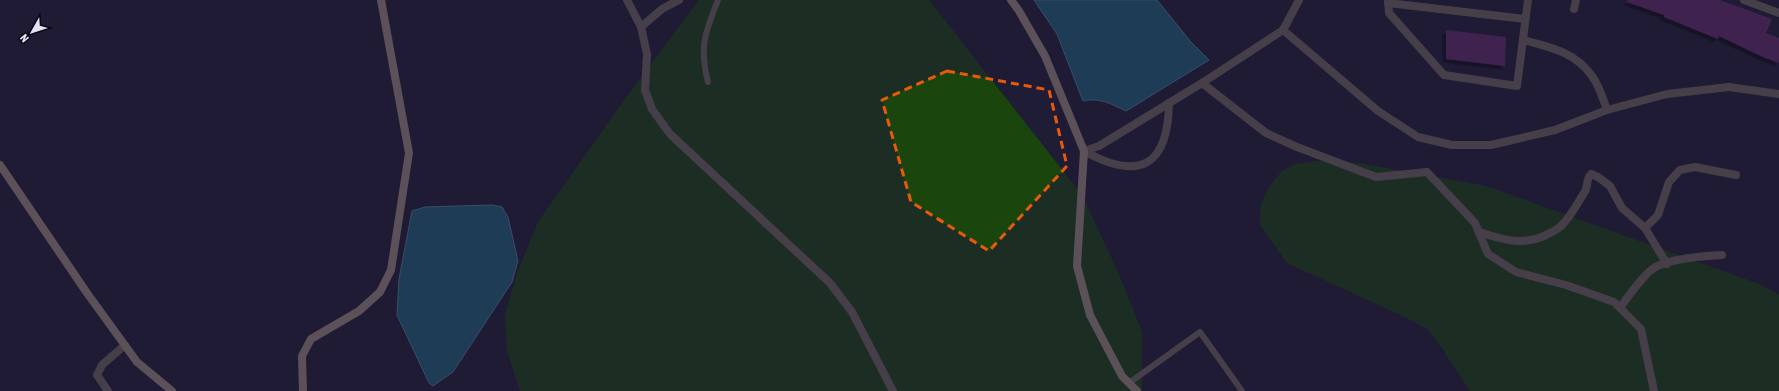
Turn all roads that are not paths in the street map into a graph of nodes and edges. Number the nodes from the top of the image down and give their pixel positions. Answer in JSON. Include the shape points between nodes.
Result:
{"nodes":[{"id":1,"x":381,"y":0,"type":"edge"},
{"id":2,"x":627,"y":0,"type":"edge"},
{"id":3,"x":679,"y":0,"type":"edge"},
{"id":4,"x":718,"y":0,"type":"edge"},
{"id":5,"x":1010,"y":0,"type":"edge"},
{"id":6,"x":1300,"y":0,"type":"edge"},
{"id":7,"x":1528,"y":0,"type":"edge"},
{"id":8,"x":1576,"y":0,"type":"edge"},
{"id":9,"x":1744,"y":0,"type":"edge"},
{"id":10,"x":1388,"y":1,"type":"edge"},
{"id":11,"x":1753,"y":2,"type":"edge"},
{"id":12,"x":1574,"y":9,"type":"dead end"},
{"id":13,"x":1779,"y":13,"type":"edge"},
{"id":14,"x":1526,"y":19,"type":"junction"},
{"id":15,"x":641,"y":27,"type":"junction"},
{"id":16,"x":1283,"y":30,"type":"junction"},
{"id":17,"x":1523,"y":40,"type":"junction"},
{"id":18,"x":708,"y":82,"type":"dead end"},
{"id":19,"x":1202,"y":83,"type":"junction"},
{"id":20,"x":1779,"y":94,"type":"edge"},
{"id":21,"x":1169,"y":104,"type":"junction"},
{"id":22,"x":1607,"y":110,"type":"junction"},
{"id":23,"x":1084,"y":150,"type":"junction"},
{"id":24,"x":0,"y":165,"type":"edge"},
{"id":25,"x":1736,"y":175,"type":"dead end"},
{"id":26,"x":1645,"y":228,"type":"junction"},
{"id":27,"x":1478,"y":232,"type":"junction"},
{"id":28,"x":1722,"y":255,"type":"dead end"},
{"id":29,"x":1666,"y":264,"type":"junction"},
{"id":30,"x":1620,"y":308,"type":"junction"},
{"id":31,"x":125,"y":345,"type":"junction"},
{"id":32,"x":1129,"y":383,"type":"junction"},
{"id":33,"x":108,"y":391,"type":"edge"},
{"id":34,"x":172,"y":391,"type":"edge"},
{"id":35,"x":303,"y":391,"type":"edge"},
{"id":36,"x":893,"y":391,"type":"edge"},
{"id":37,"x":1137,"y":391,"type":"edge"},
{"id":38,"x":1242,"y":391,"type":"edge"},
{"id":39,"x":1654,"y":391,"type":"edge"}],
"edges":[{"from":1,"to":35,"type":"street","via":[[409,153],[391,270],[380,292],[359,311],[311,339],[302,356]]},
{"from":2,"to":15,"type":"street"},
{"from":3,"to":15,"type":"street","via":[[662,9]]},
{"from":4,"to":18,"type":"lane","via":[[703,43]]},
{"from":5,"to":23,"type":"street","via":[[1045,56]]},
{"from":6,"to":16,"type":"street"},
{"from":7,"to":14,"type":"street"},
{"from":8,"to":12,"type":"street"},
{"from":9,"to":11,"type":"street"},
{"from":10,"to":14,"type":"street"},
{"from":10,"to":17,"type":"street","via":[[1389,13],[1444,75],[1517,86]]},
{"from":11,"to":13,"type":"street"},
{"from":14,"to":17,"type":"street"},
{"from":15,"to":36,"type":"street","via":[[647,54],[645,90],[652,109],[670,134],[830,283],[852,312]]},
{"from":16,"to":19,"type":"street"},
{"from":16,"to":22,"type":"street","via":[[1378,111],[1418,137],[1452,145],[1491,145],[1555,130]]},
{"from":17,"to":22,"type":"street","via":[[1559,50],[1579,61],[1593,77]]},
{"from":19,"to":21,"type":"street"},
{"from":19,"to":27,"type":"street","via":[[1266,134],[1297,147],[1376,177],[1427,172],[1475,223]]},
{"from":20,"to":22,"type":"street","via":[[1729,87],[1667,94]]},
{"from":21,"to":23,"type":"street","via":[[1099,146]]},
{"from":21,"to":23,"type":"street","via":[[1169,119],[1161,148],[1153,158],[1141,166],[1126,168],[1101,161]]},
{"from":23,"to":32,"type":"street","via":[[1077,266],[1090,315],[1122,376]]},
{"from":24,"to":31,"type":"street"},
{"from":25,"to":26,"type":"street","via":[[1695,167],[1680,170],[1669,182],[1658,214]]},
{"from":26,"to":27,"type":"street","via":[[1622,208],[1610,186],[1590,174],[1587,178],[1586,191],[1575,207],[1560,227],[1546,236],[1528,241],[1507,241]]},
{"from":26,"to":29,"type":"street"},
{"from":27,"to":30,"type":"street","via":[[1488,254],[1516,272],[1566,285],[1614,302]]},
{"from":28,"to":29,"type":"street","via":[[1695,256]]},
{"from":29,"to":30,"type":"street","via":[[1651,270]]},
{"from":30,"to":39,"type":"street","via":[[1641,329]]},
{"from":31,"to":33,"type":"street","via":[[102,365],[97,375]]},
{"from":31,"to":34,"type":"street","via":[[137,362]]},
{"from":32,"to":37,"type":"street"},
{"from":32,"to":38,"type":"lane","via":[[1200,332]]}]}
